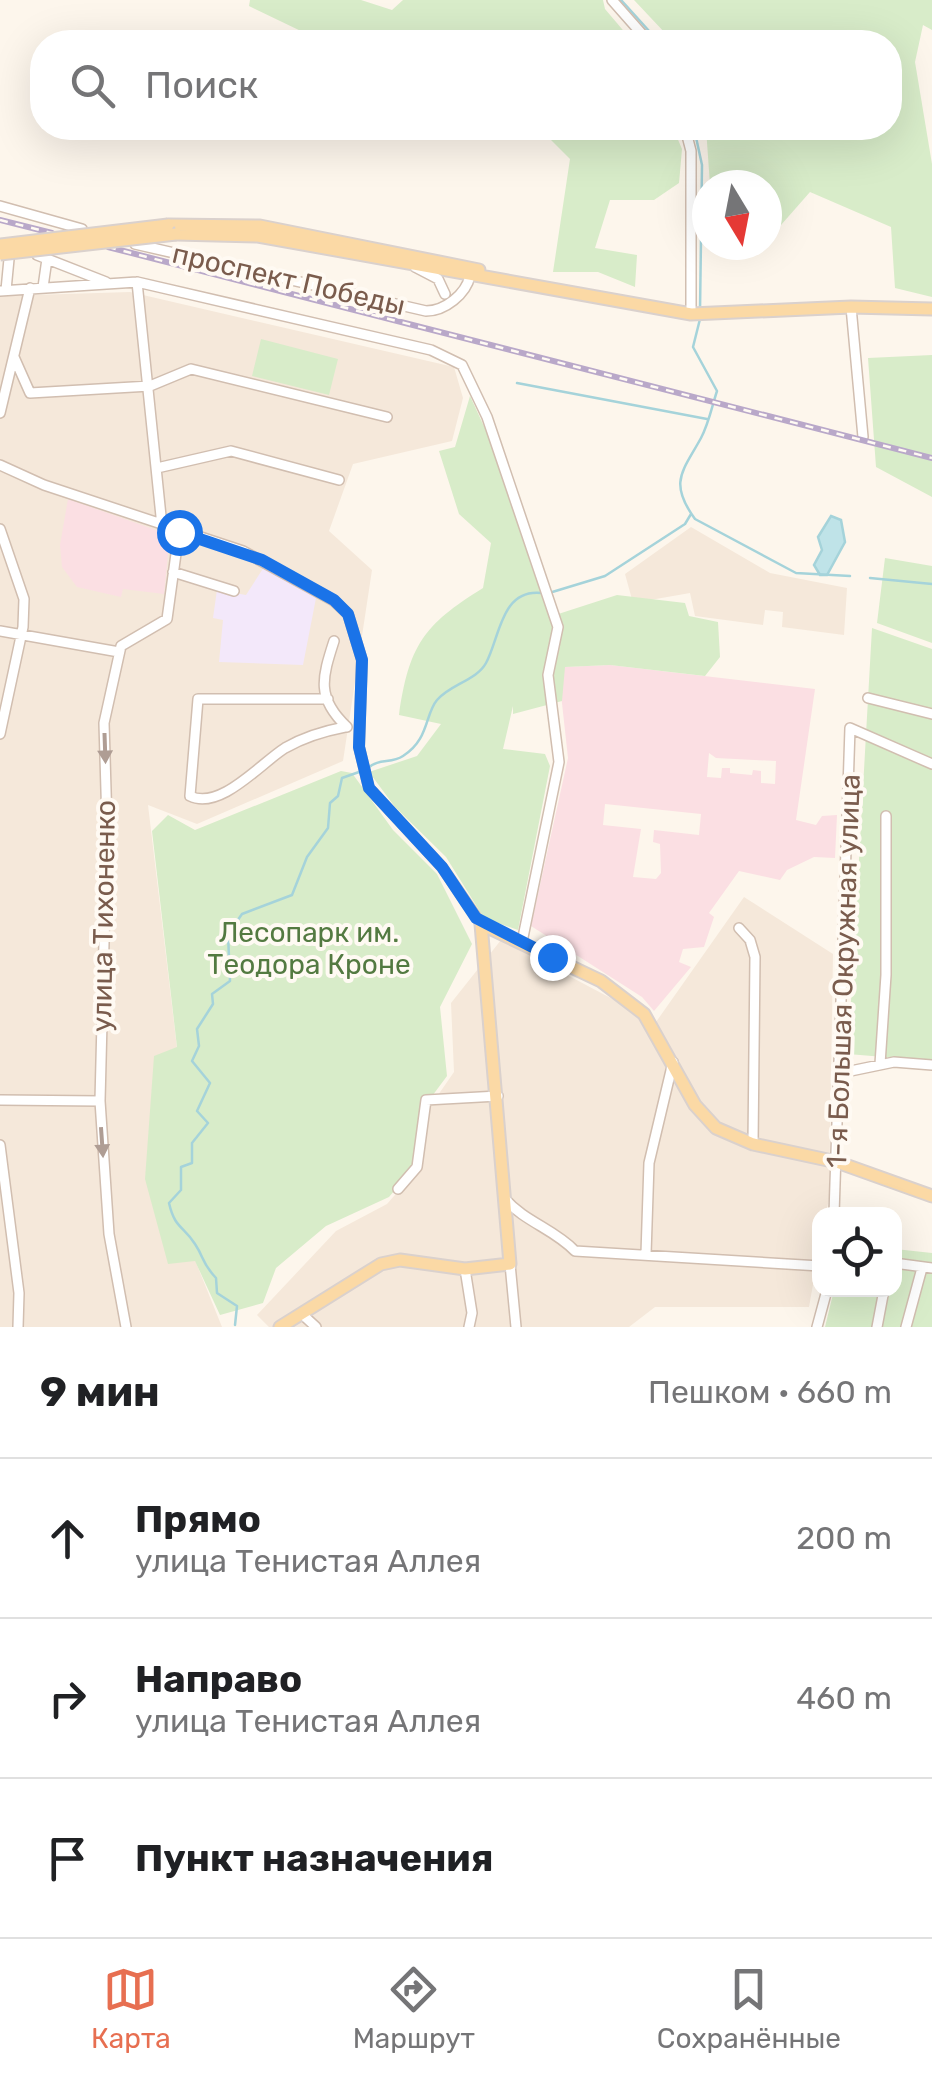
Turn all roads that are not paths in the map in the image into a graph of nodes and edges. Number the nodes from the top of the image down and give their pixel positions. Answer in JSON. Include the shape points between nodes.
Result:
{"nodes":[{"id":1,"x":612,"y":0,"type":"edge"},
{"id":2,"x":638,"y":30,"type":"edge"},
{"id":3,"x":688,"y":140,"type":"edge"},
{"id":4,"x":0,"y":206,"type":"edge"},
{"id":5,"x":82,"y":229,"type":"dead end"},
{"id":6,"x":172,"y":229,"type":"junction"},
{"id":7,"x":135,"y":244,"type":"dead end"},
{"id":8,"x":0,"y":245,"type":"edge"},
{"id":9,"x":5,"y":256,"type":"edge"},
{"id":10,"x":413,"y":266,"type":"junction"},
{"id":11,"x":452,"y":269,"type":"junction"},
{"id":12,"x":470,"y":276,"type":"junction"},
{"id":13,"x":138,"y":282,"type":"junction"},
{"id":14,"x":108,"y":284,"type":"junction"},
{"id":15,"x":43,"y":287,"type":"junction"},
{"id":16,"x":30,"y":288,"type":"junction"},
{"id":17,"x":3,"y":290,"type":"edge"},
{"id":18,"x":563,"y":292,"type":"junction"},
{"id":19,"x":445,"y":294,"type":"junction"},
{"id":20,"x":442,"y":307,"type":"junction"},
{"id":21,"x":851,"y":307,"type":"junction"},
{"id":22,"x":932,"y":309,"type":"edge"},
{"id":23,"x":691,"y":314,"type":"junction"},
{"id":24,"x":14,"y":357,"type":"junction"},
{"id":25,"x":150,"y":386,"type":"junction"},
{"id":26,"x":0,"y":413,"type":"edge"},
{"id":27,"x":387,"y":417,"type":"dead end"},
{"id":28,"x":863,"y":437,"type":"dead end"},
{"id":29,"x":0,"y":465,"type":"edge"},
{"id":30,"x":157,"y":468,"type":"junction"},
{"id":31,"x":339,"y":480,"type":"dead end"},
{"id":32,"x":162,"y":526,"type":"junction"},
{"id":33,"x":0,"y":530,"type":"edge"},
{"id":34,"x":179,"y":532,"type":"junction"},
{"id":35,"x":173,"y":572,"type":"junction"},
{"id":36,"x":234,"y":590,"type":"dead end"},
{"id":37,"x":0,"y":631,"type":"edge"},
{"id":38,"x":21,"y":636,"type":"junction"},
{"id":39,"x":334,"y":641,"type":"dead end"},
{"id":40,"x":119,"y":652,"type":"junction"},
{"id":41,"x":868,"y":698,"type":"dead end"},
{"id":42,"x":328,"y":699,"type":"junction"},
{"id":43,"x":932,"y":714,"type":"edge"},
{"id":44,"x":345,"y":727,"type":"junction"},
{"id":45,"x":360,"y":727,"type":"junction"},
{"id":46,"x":0,"y":734,"type":"edge"},
{"id":47,"x":932,"y":764,"type":"edge"},
{"id":48,"x":886,"y":816,"type":"dead end"},
{"id":49,"x":482,"y":924,"type":"junction"},
{"id":50,"x":739,"y":928,"type":"dead end"},
{"id":51,"x":522,"y":942,"type":"junction"},
{"id":52,"x":672,"y":1062,"type":"junction"},
{"id":53,"x":880,"y":1064,"type":"junction"},
{"id":54,"x":932,"y":1065,"type":"edge"},
{"id":55,"x":842,"y":1073,"type":"junction"},
{"id":56,"x":498,"y":1096,"type":"junction"},
{"id":57,"x":0,"y":1100,"type":"edge"},
{"id":58,"x":100,"y":1101,"type":"junction"},
{"id":59,"x":753,"y":1144,"type":"junction"},
{"id":60,"x":0,"y":1145,"type":"edge"},
{"id":61,"x":837,"y":1162,"type":"junction"},
{"id":62,"x":398,"y":1189,"type":"dead end"},
{"id":63,"x":2,"y":1195,"type":"edge"},
{"id":64,"x":932,"y":1196,"type":"edge"},
{"id":65,"x":505,"y":1198,"type":"junction"},
{"id":66,"x":834,"y":1207,"type":"edge"},
{"id":67,"x":646,"y":1254,"type":"junction"},
{"id":68,"x":510,"y":1264,"type":"junction"},
{"id":69,"x":902,"y":1264,"type":"edge"},
{"id":70,"x":812,"y":1265,"type":"edge"},
{"id":71,"x":927,"y":1268,"type":"edge"},
{"id":72,"x":465,"y":1269,"type":"junction"},
{"id":73,"x":825,"y":1297,"type":"edge"},
{"id":74,"x":883,"y":1297,"type":"edge"},
{"id":75,"x":304,"y":1316,"type":"junction"},
{"id":76,"x":18,"y":1327,"type":"edge"},
{"id":77,"x":126,"y":1327,"type":"edge"},
{"id":78,"x":280,"y":1327,"type":"edge"},
{"id":79,"x":316,"y":1327,"type":"edge"},
{"id":80,"x":469,"y":1327,"type":"edge"},
{"id":81,"x":516,"y":1327,"type":"edge"},
{"id":82,"x":818,"y":1327,"type":"edge"},
{"id":83,"x":877,"y":1327,"type":"edge"},
{"id":84,"x":906,"y":1327,"type":"edge"}],
"edges":[{"from":1,"to":2,"type":"street"},
{"from":3,"to":23,"type":"street"},
{"from":4,"to":5,"type":"street"},
{"from":6,"to":8,"type":"main road","name":"проспект Победы","bridge":true},
{"from":6,"to":9,"type":"main road","name":"проспект Победы","bridge":true},
{"from":6,"to":10,"type":"main road","name":"проспект Победы","via":[[245,234]]},
{"from":6,"to":11,"type":"main road","name":"проспект Победы","via":[[260,226]]},
{"from":7,"to":20,"type":"street","name":"проспект Победы","via":[[426,311]]},
{"from":9,"to":17,"type":"street","name":"проспект Победы"},
{"from":10,"to":11,"type":"main road","name":"проспект Победы"},
{"from":10,"to":19,"type":"street","via":[[438,279]]},
{"from":11,"to":12,"type":"main road","name":"проспект Победы"},
{"from":11,"to":18,"type":"main road","name":"проспект Победы"},
{"from":11,"to":19,"type":"street","name":"проспект Победы"},
{"from":12,"to":18,"type":"main road","name":"проспект Победы"},
{"from":12,"to":20,"type":"street","name":"проспект Победы","via":[[467,287]]},
{"from":13,"to":14,"type":"street","name":"проспект Победы"},
{"from":13,"to":25,"type":"street"},
{"from":13,"to":51,"type":"street","name":"проспект Победы","via":[[431,350],[462,365],[494,432],[558,627],[548,675],[559,762]]},
{"from":14,"to":15,"type":"street","name":"проспект Победы"},
{"from":14,"to":15,"type":"street","name":"проспект Победы","via":[[42,257]]},
{"from":15,"to":16,"type":"street","name":"проспект Победы"},
{"from":16,"to":17,"type":"street","name":"проспект Победы"},
{"from":16,"to":24,"type":"street"},
{"from":18,"to":23,"type":"main road","name":"проспект Победы"},
{"from":19,"to":20,"type":"street","name":"проспект Победы"},
{"from":21,"to":22,"type":"main road","name":"проспект Победы"},
{"from":21,"to":23,"type":"main road","name":"проспект Победы"},
{"from":21,"to":28,"type":"street"},
{"from":24,"to":25,"type":"street","via":[[30,394]]},
{"from":24,"to":26,"type":"street"},
{"from":25,"to":27,"type":"street","via":[[191,370]]},
{"from":25,"to":30,"type":"street"},
{"from":29,"to":32,"type":"street"},
{"from":30,"to":31,"type":"street","via":[[231,452]]},
{"from":30,"to":32,"type":"street"},
{"from":32,"to":34,"type":"street"},
{"from":33,"to":38,"type":"street","via":[[24,599]]},
{"from":34,"to":35,"type":"street"},
{"from":34,"to":45,"type":"street","via":[[262,560],[348,614],[362,660]]},
{"from":35,"to":36,"type":"street"},
{"from":35,"to":40,"type":"street","via":[[167,619]]},
{"from":37,"to":38,"type":"street"},
{"from":38,"to":40,"type":"street"},
{"from":38,"to":46,"type":"street"},
{"from":39,"to":42,"type":"street","via":[[321,671]]},
{"from":40,"to":58,"type":"street","name":"улица Тихоненко","one_way":true,"via":[[104,724]]},
{"from":41,"to":43,"type":"street"},
{"from":42,"to":44,"type":"street"},
{"from":42,"to":44,"type":"street","via":[[198,698],[190,796],[220,795],[287,747]]},
{"from":44,"to":45,"type":"street"},
{"from":45,"to":49,"type":"street","via":[[361,771],[369,788],[442,867]]},
{"from":47,"to":55,"type":"street","name":"1-я Большая Окружная улица","via":[[850,728]]},
{"from":48,"to":53,"type":"street"},
{"from":49,"to":51,"type":"main road"},
{"from":49,"to":56,"type":"main road"},
{"from":50,"to":59,"type":"street","via":[[756,957]]},
{"from":51,"to":52,"type":"main road","via":[[627,1000],[644,1014]]},
{"from":52,"to":59,"type":"main road","via":[[703,1117]]},
{"from":52,"to":67,"type":"street","via":[[650,1163]]},
{"from":53,"to":54,"type":"street"},
{"from":53,"to":55,"type":"street"},
{"from":55,"to":61,"type":"street","name":"1-я Большая Окружная улица"},
{"from":56,"to":62,"type":"street","via":[[426,1100],[417,1167]]},
{"from":56,"to":65,"type":"main road"},
{"from":57,"to":58,"type":"street"},
{"from":58,"to":77,"type":"street","name":"улица Тихоненко","one_way":true,"via":[[109,1234]]},
{"from":59,"to":61,"type":"main road"},
{"from":60,"to":63,"type":"street"},
{"from":61,"to":64,"type":"main road"},
{"from":61,"to":66,"type":"street","name":"1-я Большая Окружная улица"},
{"from":63,"to":76,"type":"street","via":[[19,1293]]},
{"from":65,"to":67,"type":"street","via":[[575,1251]]},
{"from":65,"to":68,"type":"main road"},
{"from":67,"to":70,"type":"street"},
{"from":68,"to":72,"type":"main road"},
{"from":68,"to":81,"type":"street"},
{"from":69,"to":71,"type":"street"},
{"from":71,"to":84,"type":"street"},
{"from":72,"to":75,"type":"main road","via":[[400,1260],[381,1264]]},
{"from":72,"to":80,"type":"street"},
{"from":73,"to":82,"type":"street"},
{"from":74,"to":83,"type":"street"},
{"from":75,"to":78,"type":"main road"},
{"from":75,"to":79,"type":"street"}]}
